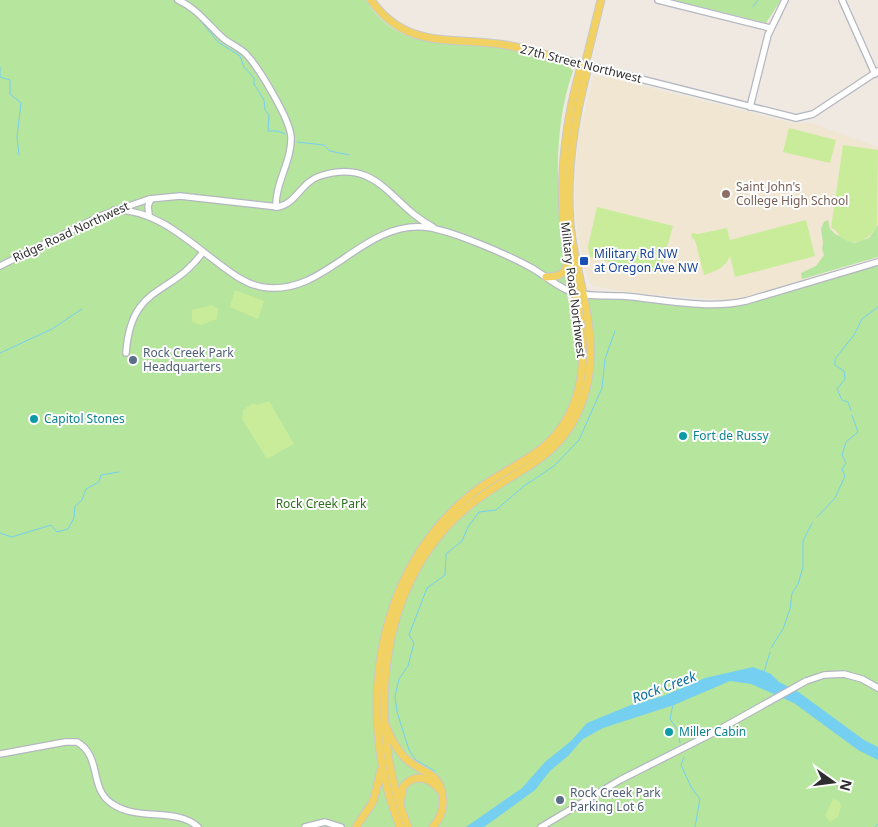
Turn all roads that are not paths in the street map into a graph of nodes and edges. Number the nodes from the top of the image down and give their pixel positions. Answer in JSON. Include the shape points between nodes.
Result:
{"nodes":[{"id":1,"x":178,"y":0,"type":"edge"},
{"id":2,"x":371,"y":0,"type":"edge"},
{"id":3,"x":601,"y":0,"type":"edge"},
{"id":4,"x":658,"y":0,"type":"edge"},
{"id":5,"x":785,"y":0,"type":"edge"},
{"id":6,"x":842,"y":0,"type":"edge"},
{"id":7,"x":770,"y":28,"type":"junction"},
{"id":8,"x":585,"y":65,"type":"junction"},
{"id":9,"x":876,"y":72,"type":"edge"},
{"id":10,"x":750,"y":107,"type":"junction"},
{"id":11,"x":151,"y":199,"type":"junction"},
{"id":12,"x":276,"y":207,"type":"junction"},
{"id":13,"x":114,"y":210,"type":"junction"},
{"id":14,"x":411,"y":214,"type":"junction"},
{"id":15,"x":150,"y":215,"type":"junction"},
{"id":16,"x":408,"y":228,"type":"junction"},
{"id":17,"x":440,"y":230,"type":"junction"},
{"id":18,"x":203,"y":252,"type":"junction"},
{"id":19,"x":878,"y":262,"type":"edge"},
{"id":20,"x":568,"y":263,"type":"junction"},
{"id":21,"x":0,"y":266,"type":"edge"},
{"id":22,"x":546,"y":277,"type":"junction"},
{"id":23,"x":574,"y":293,"type":"junction"},
{"id":24,"x":583,"y":293,"type":"junction"},
{"id":25,"x":126,"y":353,"type":"dead end"},
{"id":26,"x":878,"y":688,"type":"edge"},
{"id":27,"x":383,"y":716,"type":"junction"},
{"id":28,"x":0,"y":754,"type":"edge"},
{"id":29,"x":380,"y":760,"type":"junction"},
{"id":30,"x":442,"y":793,"type":"junction"},
{"id":31,"x":400,"y":808,"type":"junction"},
{"id":32,"x":403,"y":824,"type":"edge"},
{"id":33,"x":198,"y":827,"type":"edge"},
{"id":34,"x":304,"y":827,"type":"edge"},
{"id":35,"x":341,"y":827,"type":"edge"},
{"id":36,"x":356,"y":827,"type":"edge"},
{"id":37,"x":433,"y":827,"type":"edge"},
{"id":38,"x":541,"y":827,"type":"edge"}],
"edges":[{"from":1,"to":12,"type":"street","via":[[194,9],[223,38],[246,54],[287,120],[291,143]]},
{"from":2,"to":8,"type":"main road","name":"27th Street Northwest","via":[[390,22],[412,35],[505,45]]},
{"from":3,"to":8,"type":"main road","name":"Military Road Northwest"},
{"from":4,"to":7,"type":"street"},
{"from":5,"to":7,"type":"street"},
{"from":6,"to":9,"type":"street"},
{"from":7,"to":10,"type":"street"},
{"from":8,"to":10,"type":"street","name":"27th Street Northwest"},
{"from":8,"to":20,"type":"main road","name":"Military Road Northwest","via":[[578,78],[566,143],[563,215]]},
{"from":8,"to":24,"type":"main road","name":"Military Road Northwest","via":[[587,72],[573,142],[570,198],[572,238]]},
{"from":9,"to":10,"type":"street","name":"27th Street Northwest","via":[[813,114],[801,118]]},
{"from":11,"to":12,"type":"street","name":"Ridge Road Northwest","via":[[180,196]]},
{"from":11,"to":13,"type":"street","name":"Ridge Road Northwest"},
{"from":11,"to":15,"type":"street","via":[[148,206]]},
{"from":12,"to":14,"type":"street","via":[[291,202],[314,178],[351,172],[376,180]]},
{"from":13,"to":15,"type":"street"},
{"from":13,"to":21,"type":"street","name":"Ridge Road Northwest"},
{"from":14,"to":16,"type":"street"},
{"from":14,"to":17,"type":"street"},
{"from":15,"to":18,"type":"street"},
{"from":16,"to":17,"type":"street"},
{"from":16,"to":18,"type":"street","via":[[364,244],[306,282],[282,288],[245,282]]},
{"from":17,"to":22,"type":"street","via":[[513,258]]},
{"from":18,"to":25,"type":"street","via":[[183,274],[153,292],[139,308],[130,326]]},
{"from":19,"to":24,"type":"street","via":[[732,304]]},
{"from":20,"to":22,"type":"main road","via":[[559,276]]},
{"from":20,"to":23,"type":"main road","name":"Military Road Northwest"},
{"from":22,"to":23,"type":"street"},
{"from":23,"to":24,"type":"street"},
{"from":23,"to":29,"type":"main road","name":"Military Road Northwest","via":[[582,369],[576,398],[566,420],[538,453],[473,493],[442,521],[418,554],[397,596],[378,667],[376,711]]},
{"from":24,"to":27,"type":"main road","name":"Military Road Northwest","via":[[591,352],[579,410],[569,430],[550,452],[464,509],[423,558],[404,597],[391,642],[384,680]]},
{"from":26,"to":38,"type":"street","via":[[862,678],[833,673],[800,684],[620,780]]},
{"from":27,"to":30,"type":"main road","via":[[396,747],[406,759],[436,778]]},
{"from":27,"to":31,"type":"main road","name":"Military Road Northwest","via":[[389,770]]},
{"from":28,"to":33,"type":"street","via":[[77,742],[90,754],[99,790],[110,803],[133,813],[180,818]]},
{"from":29,"to":32,"type":"main road","name":"Military Road Northwest"},
{"from":29,"to":36,"type":"main road","via":[[381,771],[375,796]]},
{"from":30,"to":31,"type":"main road","via":[[430,780],[414,779],[402,789]]},
{"from":30,"to":37,"type":"main road","via":[[441,815]]},
{"from":31,"to":32,"type":"main road","name":"Military Road Northwest"},
{"from":34,"to":35,"type":"street","via":[[320,822]]}]}
